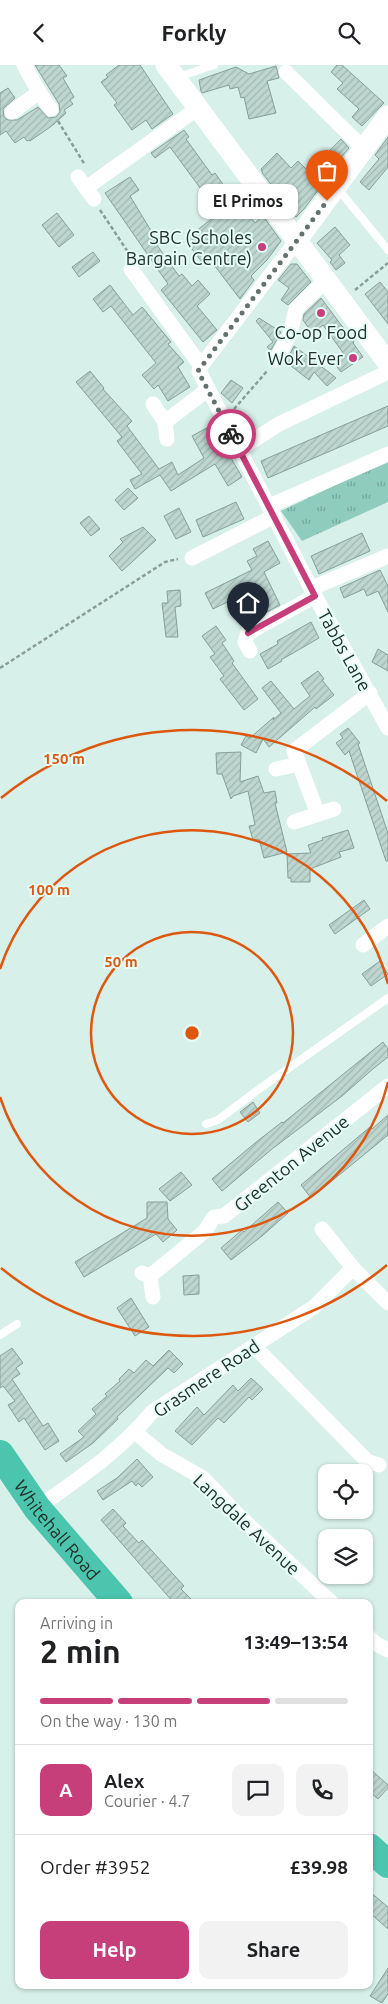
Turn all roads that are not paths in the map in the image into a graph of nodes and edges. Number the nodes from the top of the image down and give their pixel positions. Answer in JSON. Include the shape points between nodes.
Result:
{"nodes":[{"id":1,"x":24,"y":65,"type":"edge"},
{"id":2,"x":214,"y":65,"type":"edge"},
{"id":3,"x":171,"y":71,"type":"edge"},
{"id":4,"x":286,"y":72,"type":"dead end"},
{"id":5,"x":39,"y":92,"type":"junction"},
{"id":6,"x":198,"y":108,"type":"junction"},
{"id":7,"x":51,"y":109,"type":"road end"},
{"id":8,"x":12,"y":112,"type":"dead end"},
{"id":9,"x":388,"y":116,"type":"edge"},
{"id":10,"x":364,"y":149,"type":"junction"},
{"id":11,"x":88,"y":186,"type":"road end"},
{"id":12,"x":337,"y":187,"type":"junction"},
{"id":13,"x":297,"y":240,"type":"junction"},
{"id":14,"x":388,"y":250,"type":"edge"},
{"id":15,"x":131,"y":269,"type":"road end"},
{"id":16,"x":326,"y":280,"type":"junction"},
{"id":17,"x":276,"y":360,"type":"road end"},
{"id":18,"x":387,"y":364,"type":"edge"},
{"id":19,"x":201,"y":366,"type":"junction"},
{"id":20,"x":207,"y":390,"type":"junction"},
{"id":21,"x":153,"y":404,"type":"dead end"},
{"id":22,"x":165,"y":422,"type":"junction"},
{"id":23,"x":168,"y":439,"type":"dead end"},
{"id":24,"x":240,"y":449,"type":"junction"},
{"id":25,"x":388,"y":453,"type":"edge"},
{"id":26,"x":272,"y":511,"type":"junction"},
{"id":27,"x":388,"y":556,"type":"edge"},
{"id":28,"x":192,"y":558,"type":"road end"},
{"id":29,"x":314,"y":592,"type":"junction"},
{"id":30,"x":242,"y":611,"type":"dead end"},
{"id":31,"x":250,"y":632,"type":"junction"},
{"id":32,"x":250,"y":651,"type":"dead end"},
{"id":33,"x":370,"y":693,"type":"junction"},
{"id":34,"x":388,"y":728,"type":"edge"},
{"id":35,"x":299,"y":764,"type":"junction"},
{"id":36,"x":276,"y":769,"type":"dead end"},
{"id":37,"x":334,"y":809,"type":"dead end"},
{"id":38,"x":318,"y":814,"type":"junction"},
{"id":39,"x":294,"y":822,"type":"dead end"},
{"id":40,"x":388,"y":926,"type":"edge"},
{"id":41,"x":363,"y":945,"type":"dead end"},
{"id":42,"x":388,"y":998,"type":"edge"},
{"id":43,"x":388,"y":1086,"type":"edge"},
{"id":44,"x":206,"y":1124,"type":"dead end"},
{"id":45,"x":322,"y":1229,"type":"dead end"},
{"id":46,"x":353,"y":1268,"type":"junction"},
{"id":47,"x":153,"y":1297,"type":"dead end"},
{"id":48,"x":388,"y":1303,"type":"edge"},
{"id":49,"x":17,"y":1324,"type":"dead end"},
{"id":50,"x":0,"y":1335,"type":"edge"},
{"id":51,"x":254,"y":1346,"type":"junction"},
{"id":52,"x":135,"y":1432,"type":"junction"},
{"id":53,"x":0,"y":1454,"type":"edge"},
{"id":54,"x":379,"y":1465,"type":"dead end"},
{"id":55,"x":37,"y":1508,"type":"junction"},
{"id":56,"x":116,"y":1599,"type":"edge"},
{"id":57,"x":328,"y":1599,"type":"edge"},
{"id":58,"x":373,"y":1641,"type":"edge"},
{"id":59,"x":388,"y":1650,"type":"edge"},
{"id":60,"x":373,"y":1851,"type":"edge"},
{"id":61,"x":388,"y":1864,"type":"edge"}],
"edges":[{"from":1,"to":5,"type":"street"},
{"from":2,"to":3,"type":"lane"},
{"from":3,"to":6,"type":"main road"},
{"from":4,"to":10,"type":"street"},
{"from":5,"to":7,"type":"street"},
{"from":5,"to":8,"type":"street"},
{"from":6,"to":11,"type":"street"},
{"from":6,"to":13,"type":"main road"},
{"from":9,"to":10,"type":"main road"},
{"from":10,"to":12,"type":"main road"},
{"from":12,"to":13,"type":"main road"},
{"from":12,"to":14,"type":"lane"},
{"from":13,"to":16,"type":"main road"},
{"from":13,"to":19,"type":"street"},
{"from":15,"to":19,"type":"street"},
{"from":16,"to":17,"type":"street","via":[[296,309],[290,334]]},
{"from":16,"to":18,"type":"main road"},
{"from":18,"to":24,"type":"street"},
{"from":19,"to":20,"type":"street","name":"Tabbs Lane","via":[[198,371]]},
{"from":20,"to":22,"type":"street"},
{"from":20,"to":24,"type":"street","name":"Tabbs Lane"},
{"from":21,"to":22,"type":"street"},
{"from":22,"to":23,"type":"street"},
{"from":24,"to":26,"type":"street","name":"Tabbs Lane"},
{"from":25,"to":26,"type":"street"},
{"from":26,"to":28,"type":"street"},
{"from":26,"to":29,"type":"street","name":"Tabbs Lane"},
{"from":27,"to":29,"type":"street"},
{"from":29,"to":31,"type":"street"},
{"from":29,"to":33,"type":"street","name":"Tabbs Lane"},
{"from":30,"to":31,"type":"street"},
{"from":31,"to":32,"type":"street","via":[[245,642]]},
{"from":33,"to":34,"type":"street","name":"Tabbs Lane"},
{"from":33,"to":35,"type":"street","via":[[294,751]]},
{"from":35,"to":36,"type":"street"},
{"from":35,"to":38,"type":"street"},
{"from":37,"to":38,"type":"street"},
{"from":38,"to":39,"type":"street"},
{"from":40,"to":41,"type":"street"},
{"from":42,"to":44,"type":"lane","via":[[218,1120]]},
{"from":43,"to":47,"type":"street","name":"Greenton Avenue","via":[[224,1216],[214,1217],[205,1231],[146,1274]]},
{"from":45,"to":46,"type":"street"},
{"from":46,"to":48,"type":"street"},
{"from":46,"to":51,"type":"street","name":"Grasmere Road","via":[[314,1307]]},
{"from":49,"to":50,"type":"lane"},
{"from":51,"to":52,"type":"street","name":"Grasmere Road","via":[[152,1412]]},
{"from":51,"to":54,"type":"street","via":[[366,1461]]},
{"from":52,"to":55,"type":"street","name":"Grasmere Road","via":[[91,1470]]},
{"from":52,"to":57,"type":"street","name":"Langdale Avenue","via":[[161,1454],[203,1478]]},
{"from":53,"to":55,"type":"highway","name":"Whitehall Road"},
{"from":55,"to":56,"type":"highway","name":"Whitehall Road"},
{"from":58,"to":59,"type":"street"},
{"from":60,"to":61,"type":"highway"}]}
